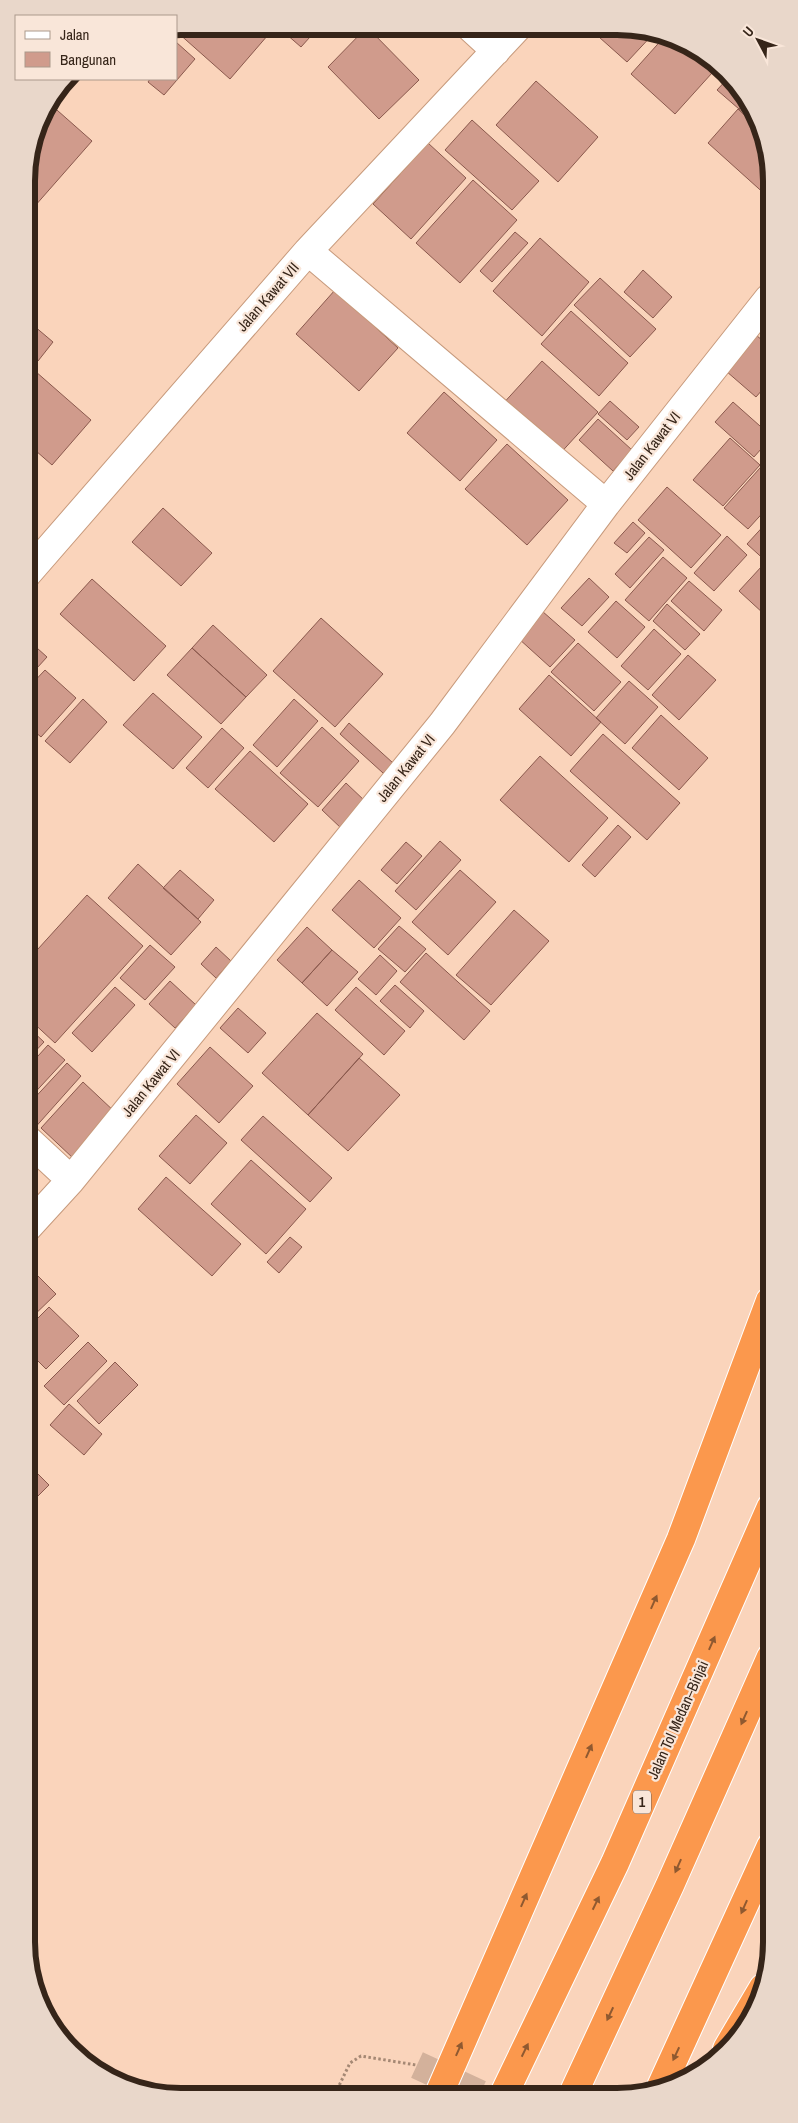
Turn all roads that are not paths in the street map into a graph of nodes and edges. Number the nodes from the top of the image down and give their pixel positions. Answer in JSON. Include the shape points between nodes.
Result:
{"nodes":[{"id":1,"x":479,"y":35,"type":"edge"},
{"id":2,"x":511,"y":35,"type":"edge"},
{"id":3,"x":496,"y":51,"type":"junction"},
{"id":4,"x":308,"y":251,"type":"junction"},
{"id":5,"x":763,"y":306,"type":"edge"},
{"id":6,"x":606,"y":504,"type":"junction"},
{"id":7,"x":35,"y":565,"type":"edge"},
{"id":8,"x":35,"y":1146,"type":"edge"},
{"id":9,"x":72,"y":1180,"type":"junction"},
{"id":10,"x":35,"y":1220,"type":"edge"},
{"id":11,"x":763,"y":1320,"type":"edge"},
{"id":12,"x":763,"y":1525,"type":"edge"},
{"id":13,"x":763,"y":1675,"type":"edge"},
{"id":14,"x":763,"y":1864,"type":"edge"},
{"id":15,"x":664,"y":2080,"type":"edge"},
{"id":16,"x":443,"y":2088,"type":"edge"},
{"id":17,"x":507,"y":2088,"type":"edge"},
{"id":18,"x":576,"y":2088,"type":"edge"}],
"edges":[{"from":1,"to":3,"type":"street"},
{"from":2,"to":3,"type":"street","name":"Jalan Kawat VII"},
{"from":3,"to":4,"type":"street","name":"Jalan Kawat VII"},
{"from":4,"to":6,"type":"street"},
{"from":4,"to":7,"type":"street","name":"Jalan Kawat VII"},
{"from":5,"to":6,"type":"street","name":"Jalan Kawat VI"},
{"from":6,"to":9,"type":"street","name":"Jalan Kawat VI","via":[[442,724]]},
{"from":8,"to":9,"type":"street"},
{"from":9,"to":10,"type":"street","name":"Jalan Kawat VI"},
{"from":16,"to":11,"type":"highway","one_way":true,"via":[[681,1539]]},
{"from":17,"to":12,"type":"highway","name":"Jalan Tol Medan–Binjai","number":"1","one_way":true,"via":[[615,1863]]},
{"from":13,"to":18,"type":"highway","one_way":true},
{"from":14,"to":15,"type":"highway","one_way":true}]}
